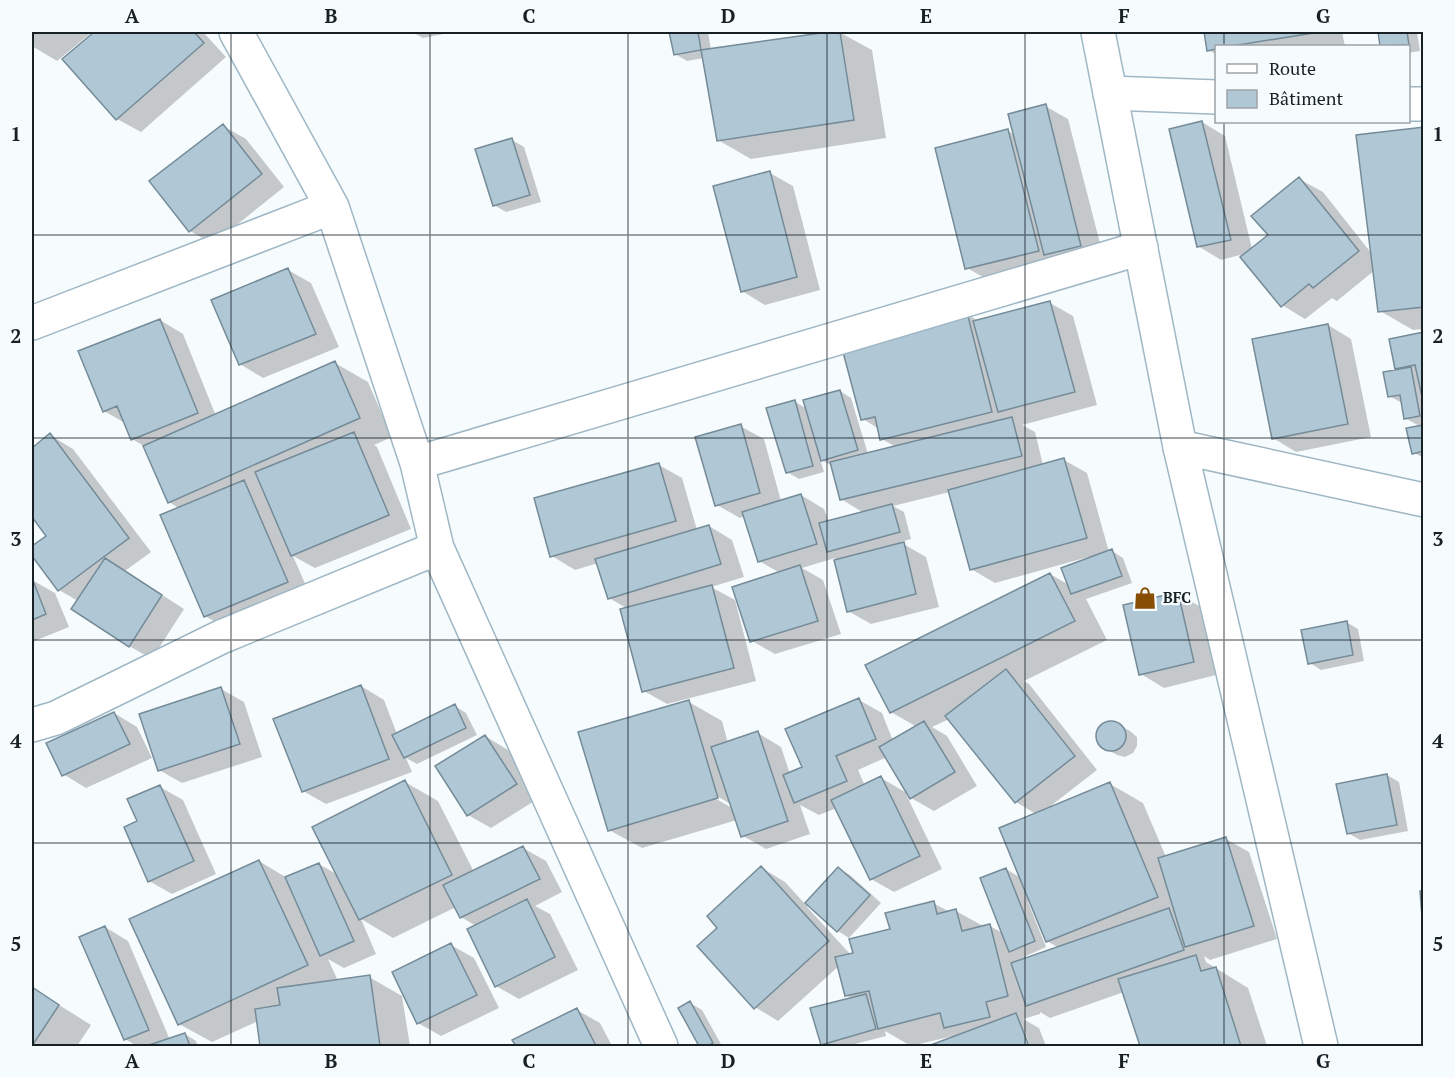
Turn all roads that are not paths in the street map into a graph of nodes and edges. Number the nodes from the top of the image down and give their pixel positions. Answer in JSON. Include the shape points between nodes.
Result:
{"nodes":[{"id":1,"x":236,"y":32,"type":"edge"},
{"id":2,"x":1098,"y":32,"type":"edge"},
{"id":3,"x":1110,"y":93,"type":"junction"},
{"id":4,"x":1215,"y":97,"type":"edge"},
{"id":5,"x":332,"y":207,"type":"junction"},
{"id":6,"x":1141,"y":248,"type":"junction"},
{"id":7,"x":32,"y":322,"type":"edge"},
{"id":8,"x":1180,"y":447,"type":"junction"},
{"id":9,"x":417,"y":463,"type":"junction"},
{"id":10,"x":1424,"y":500,"type":"edge"},
{"id":11,"x":437,"y":548,"type":"junction"},
{"id":12,"x":32,"y":725,"type":"edge"},
{"id":13,"x":661,"y":1047,"type":"edge"},
{"id":14,"x":1321,"y":1047,"type":"edge"}],
"edges":[{"from":1,"to":5,"type":"street"},
{"from":2,"to":3,"type":"street"},
{"from":3,"to":4,"type":"street"},
{"from":3,"to":6,"type":"street"},
{"from":5,"to":7,"type":"street"},
{"from":5,"to":9,"type":"street"},
{"from":6,"to":8,"type":"street"},
{"from":6,"to":9,"type":"street"},
{"from":8,"to":10,"type":"street"},
{"from":8,"to":14,"type":"street"},
{"from":9,"to":11,"type":"street"},
{"from":11,"to":12,"type":"street","via":[[221,638],[56,718]]},
{"from":11,"to":13,"type":"street"}]}
